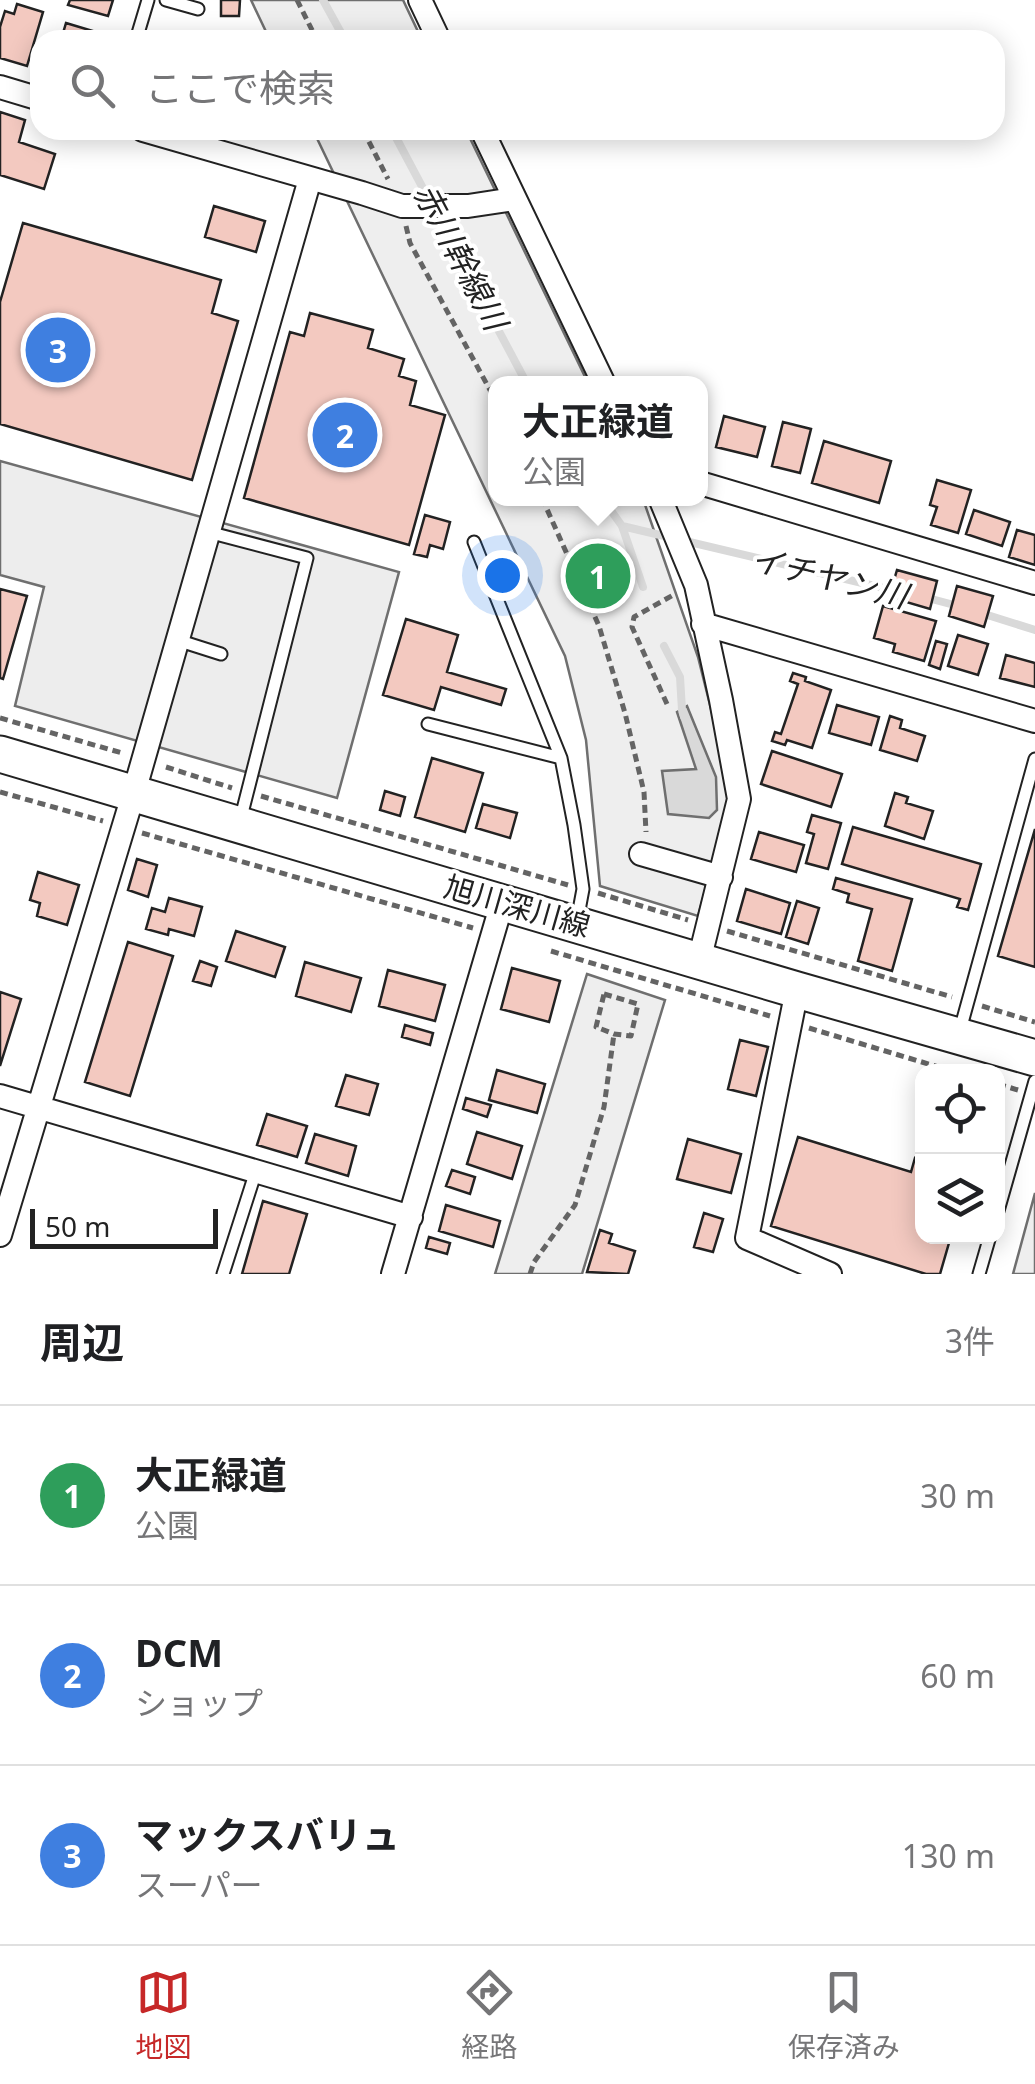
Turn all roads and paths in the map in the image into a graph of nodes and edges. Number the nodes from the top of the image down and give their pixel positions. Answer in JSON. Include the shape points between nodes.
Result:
{"nodes":[{"id":1,"x":148,"y":0,"type":"edge"},
{"id":2,"x":166,"y":0,"type":"edge"},
{"id":3,"x":297,"y":0,"type":"edge"},
{"id":4,"x":420,"y":0,"type":"edge"},
{"id":5,"x":198,"y":9,"type":"dead end"},
{"id":6,"x":139,"y":30,"type":"edge"},
{"id":7,"x":312,"y":30,"type":"edge"},
{"id":8,"x":434,"y":30,"type":"edge"},
{"id":9,"x":0,"y":87,"type":"edge"},
{"id":10,"x":30,"y":96,"type":"edge"},
{"id":11,"x":177,"y":140,"type":"edge"},
{"id":12,"x":368,"y":140,"type":"edge"},
{"id":13,"x":487,"y":140,"type":"edge"},
{"id":14,"x":310,"y":179,"type":"junction"},
{"id":15,"x":514,"y":198,"type":"junction"},
{"id":16,"x":402,"y":206,"type":"junction"},
{"id":17,"x":600,"y":376,"type":"edge"},
{"id":18,"x":488,"y":386,"type":"edge"},
{"id":19,"x":708,"y":485,"type":"edge"},
{"id":20,"x":546,"y":506,"type":"edge"},
{"id":21,"x":663,"y":506,"type":"edge"},
{"id":22,"x":208,"y":532,"type":"junction"},
{"id":23,"x":474,"y":542,"type":"dead end"},
{"id":24,"x":1035,"y":583,"type":"edge"},
{"id":25,"x":696,"y":585,"type":"junction"},
{"id":26,"x":704,"y":624,"type":"junction"},
{"id":27,"x":177,"y":640,"type":"junction"},
{"id":28,"x":221,"y":654,"type":"dead end"},
{"id":29,"x":667,"y":704,"type":"dead end"},
{"id":30,"x":0,"y":718,"type":"edge"},
{"id":31,"x":1035,"y":720,"type":"edge"},
{"id":32,"x":428,"y":724,"type":"dead end"},
{"id":33,"x":0,"y":754,"type":"edge"},
{"id":34,"x":561,"y":758,"type":"junction"},
{"id":35,"x":1035,"y":759,"type":"edge"},
{"id":36,"x":138,"y":776,"type":"junction"},
{"id":37,"x":243,"y":808,"type":"junction"},
{"id":38,"x":641,"y":854,"type":"joint"},
{"id":39,"x":721,"y":877,"type":"junction"},
{"id":40,"x":583,"y":889,"type":"junction"},
{"id":41,"x":502,"y":903,"type":"junction"},
{"id":42,"x":576,"y":925,"type":"junction"},
{"id":43,"x":708,"y":926,"type":"junction"},
{"id":44,"x":699,"y":961,"type":"junction"},
{"id":45,"x":797,"y":990,"type":"junction"},
{"id":46,"x":968,"y":1002,"type":"junction"},
{"id":47,"x":1035,"y":1022,"type":"edge"},
{"id":48,"x":614,"y":1034,"type":"junction"},
{"id":49,"x":958,"y":1036,"type":"junction"},
{"id":50,"x":1035,"y":1058,"type":"edge"},
{"id":51,"x":1035,"y":1080,"type":"edge"},
{"id":52,"x":0,"y":1096,"type":"edge"},
{"id":53,"x":39,"y":1107,"type":"junction"},
{"id":54,"x":256,"y":1171,"type":"junction"},
{"id":55,"x":1005,"y":1186,"type":"edge"},
{"id":56,"x":411,"y":1216,"type":"junction"},
{"id":57,"x":0,"y":1235,"type":"edge"},
{"id":58,"x":988,"y":1244,"type":"edge"},
{"id":59,"x":223,"y":1274,"type":"edge"},
{"id":60,"x":393,"y":1274,"type":"edge"},
{"id":61,"x":530,"y":1274,"type":"edge"},
{"id":62,"x":830,"y":1274,"type":"edge"},
{"id":63,"x":979,"y":1274,"type":"edge"}],
"edges":[{"from":1,"to":6,"type":"lane"},
{"from":2,"to":5,"type":"lane"},
{"from":3,"to":7,"type":"path"},
{"from":4,"to":8,"type":"street"},
{"from":9,"to":10,"type":"street"},
{"from":11,"to":14,"type":"street"},
{"from":12,"to":16,"type":"path"},
{"from":13,"to":15,"type":"street"},
{"from":14,"to":16,"type":"street"},
{"from":14,"to":22,"type":"street"},
{"from":15,"to":16,"type":"street"},
{"from":15,"to":17,"type":"street"},
{"from":16,"to":18,"type":"path","via":[[410,243]]},
{"from":19,"to":24,"type":"street"},
{"from":20,"to":38,"type":"path","via":[[600,626],[625,714],[644,792]]},
{"from":21,"to":25,"type":"street"},
{"from":22,"to":27,"type":"street"},
{"from":22,"to":37,"type":"lane","via":[[307,558]]},
{"from":23,"to":34,"type":"lane"},
{"from":25,"to":26,"type":"street"},
{"from":25,"to":29,"type":"path","via":[[634,617],[632,627]]},
{"from":26,"to":31,"type":"street"},
{"from":26,"to":39,"type":"street","via":[[739,798]]},
{"from":27,"to":28,"type":"lane"},
{"from":27,"to":36,"type":"street"},
{"from":30,"to":36,"type":"path"},
{"from":32,"to":34,"type":"lane"},
{"from":33,"to":36,"type":"main road","name":"旭川深川線"},
{"from":34,"to":40,"type":"lane"},
{"from":35,"to":46,"type":"lane"},
{"from":36,"to":37,"type":"main road","name":"旭川深川線"},
{"from":36,"to":37,"type":"path"},
{"from":36,"to":53,"type":"street"},
{"from":37,"to":40,"type":"path"},
{"from":37,"to":41,"type":"main road","name":"旭川深川線"},
{"from":38,"to":39,"type":"street"},
{"from":39,"to":43,"type":"street"},
{"from":40,"to":42,"type":"lane"},
{"from":40,"to":43,"type":"path"},
{"from":41,"to":42,"type":"main road","name":"旭川深川線"},
{"from":41,"to":56,"type":"street"},
{"from":42,"to":44,"type":"main road","name":"旭川深川線"},
{"from":43,"to":44,"type":"street"},
{"from":43,"to":46,"type":"path"},
{"from":44,"to":45,"type":"main road","name":"旭川深川線"},
{"from":45,"to":49,"type":"main road","name":"旭川深川線"},
{"from":45,"to":62,"type":"street","via":[[747,1238]]},
{"from":46,"to":47,"type":"path"},
{"from":46,"to":49,"type":"lane"},
{"from":48,"to":48,"type":"path","via":[[596,1028],[604,994],[638,1004],[631,1036]]},
{"from":48,"to":61,"type":"path","via":[[604,1107],[575,1204]]},
{"from":49,"to":50,"type":"main road","name":"旭川深川線"},
{"from":51,"to":55,"type":"lane"},
{"from":52,"to":53,"type":"street"},
{"from":53,"to":54,"type":"street"},
{"from":53,"to":57,"type":"street"},
{"from":54,"to":56,"type":"street"},
{"from":54,"to":59,"type":"lane"},
{"from":56,"to":60,"type":"street"},
{"from":58,"to":63,"type":"lane"}]}
